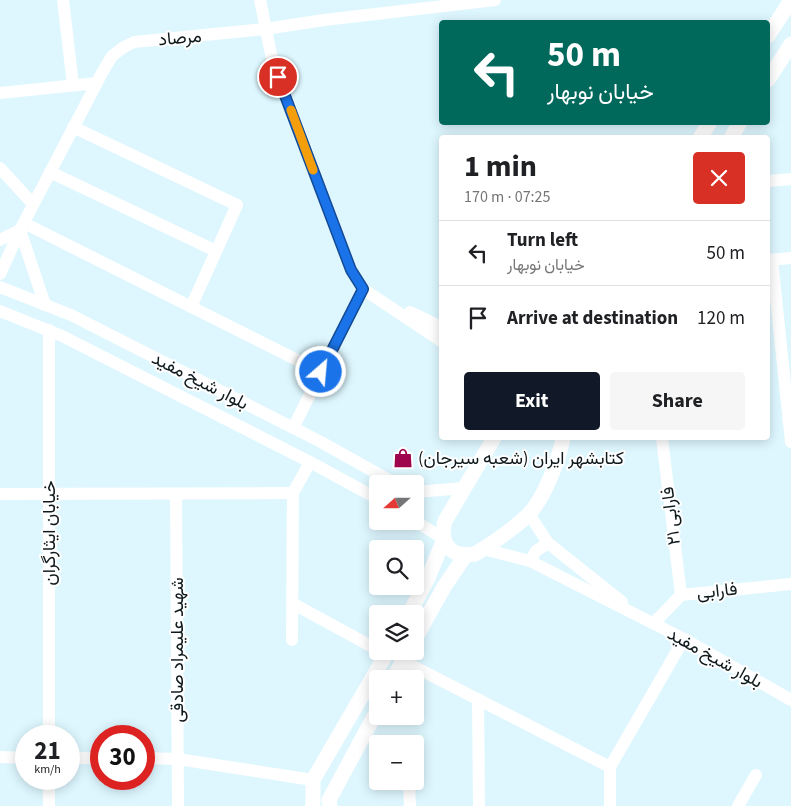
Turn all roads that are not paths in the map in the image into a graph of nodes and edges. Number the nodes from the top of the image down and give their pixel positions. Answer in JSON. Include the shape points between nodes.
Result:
{"nodes":[{"id":1,"x":63,"y":0,"type":"edge"},
{"id":2,"x":260,"y":0,"type":"edge"},
{"id":3,"x":495,"y":0,"type":"edge"},
{"id":4,"x":791,"y":0,"type":"edge"},
{"id":5,"x":265,"y":30,"type":"junction"},
{"id":6,"x":770,"y":33,"type":"edge"},
{"id":7,"x":791,"y":44,"type":"edge"},
{"id":8,"x":770,"y":77,"type":"edge"},
{"id":9,"x":97,"y":83,"type":"junction"},
{"id":10,"x":73,"y":85,"type":"junction"},
{"id":11,"x":0,"y":94,"type":"edge"},
{"id":12,"x":73,"y":127,"type":"junction"},
{"id":13,"x":0,"y":168,"type":"edge"},
{"id":14,"x":50,"y":172,"type":"junction"},
{"id":15,"x":791,"y":179,"type":"edge"},
{"id":16,"x":770,"y":181,"type":"edge"},
{"id":17,"x":33,"y":204,"type":"junction"},
{"id":18,"x":22,"y":226,"type":"junction"},
{"id":19,"x":0,"y":240,"type":"edge"},
{"id":20,"x":216,"y":251,"type":"junction"},
{"id":21,"x":791,"y":258,"type":"edge"},
{"id":22,"x":770,"y":260,"type":"edge"},
{"id":23,"x":0,"y":274,"type":"edge"},
{"id":24,"x":0,"y":287,"type":"edge"},
{"id":25,"x":363,"y":289,"type":"junction"},
{"id":26,"x":45,"y":305,"type":"junction"},
{"id":27,"x":191,"y":307,"type":"junction"},
{"id":28,"x":0,"y":311,"type":"edge"},
{"id":29,"x":439,"y":326,"type":"edge"},
{"id":30,"x":49,"y":330,"type":"junction"},
{"id":31,"x":439,"y":340,"type":"edge"},
{"id":32,"x":321,"y":372,"type":"junction"},
{"id":33,"x":789,"y":410,"type":"edge"},
{"id":34,"x":293,"y":428,"type":"junction"},
{"id":35,"x":493,"y":440,"type":"edge"},
{"id":36,"x":563,"y":440,"type":"edge"},
{"id":37,"x":662,"y":440,"type":"edge"},
{"id":38,"x":791,"y":442,"type":"edge"},
{"id":39,"x":310,"y":462,"type":"junction"},
{"id":40,"x":379,"y":475,"type":"edge"},
{"id":41,"x":465,"y":488,"type":"junction"},
{"id":42,"x":424,"y":491,"type":"edge"},
{"id":43,"x":0,"y":494,"type":"edge"},
{"id":44,"x":49,"y":494,"type":"junction"},
{"id":45,"x":176,"y":494,"type":"junction"},
{"id":46,"x":293,"y":494,"type":"junction"},
{"id":47,"x":369,"y":494,"type":"edge"},
{"id":48,"x":529,"y":514,"type":"junction"},
{"id":49,"x":424,"y":527,"type":"edge"},
{"id":50,"x":444,"y":540,"type":"junction"},
{"id":51,"x":548,"y":543,"type":"junction"},
{"id":52,"x":483,"y":549,"type":"junction"},
{"id":53,"x":465,"y":556,"type":"junction"},
{"id":54,"x":530,"y":561,"type":"junction"},
{"id":55,"x":791,"y":584,"type":"edge"},
{"id":56,"x":681,"y":595,"type":"junction"},
{"id":57,"x":292,"y":603,"type":"junction"},
{"id":58,"x":413,"y":605,"type":"edge"},
{"id":59,"x":639,"y":616,"type":"junction"},
{"id":60,"x":424,"y":623,"type":"edge"},
{"id":61,"x":654,"y":623,"type":"junction"},
{"id":62,"x":684,"y":639,"type":"junction"},
{"id":63,"x":292,"y":640,"type":"dead end"},
{"id":64,"x":369,"y":644,"type":"edge"},
{"id":65,"x":379,"y":660,"type":"edge"},
{"id":66,"x":412,"y":660,"type":"edge"},
{"id":67,"x":478,"y":699,"type":"junction"},
{"id":68,"x":791,"y":700,"type":"edge"},
{"id":69,"x":49,"y":725,"type":"edge"},
{"id":70,"x":369,"y":725,"type":"edge"},
{"id":71,"x":0,"y":758,"type":"edge"},
{"id":72,"x":15,"y":758,"type":"edge"},
{"id":73,"x":155,"y":758,"type":"edge"},
{"id":74,"x":178,"y":759,"type":"junction"},
{"id":75,"x":610,"y":767,"type":"junction"},
{"id":76,"x":756,"y":775,"type":"dead end"},
{"id":77,"x":313,"y":780,"type":"junction"},
{"id":78,"x":49,"y":790,"type":"edge"},
{"id":79,"x":409,"y":790,"type":"edge"},
{"id":80,"x":49,"y":806,"type":"edge"},
{"id":81,"x":178,"y":806,"type":"edge"},
{"id":82,"x":313,"y":806,"type":"edge"},
{"id":83,"x":330,"y":806,"type":"edge"},
{"id":84,"x":410,"y":806,"type":"edge"},
{"id":85,"x":479,"y":806,"type":"edge"},
{"id":86,"x":610,"y":806,"type":"edge"},
{"id":87,"x":738,"y":806,"type":"edge"}],
"edges":[{"from":1,"to":10,"type":"street"},
{"from":2,"to":5,"type":"street"},
{"from":3,"to":5,"type":"street","name":"مرصاد"},
{"from":4,"to":6,"type":"main road"},
{"from":5,"to":9,"type":"street","name":"مرصاد","via":[[134,42],[112,56]]},
{"from":5,"to":25,"type":"street","via":[[272,59],[351,270]]},
{"from":7,"to":8,"type":"main road"},
{"from":9,"to":10,"type":"street"},
{"from":9,"to":12,"type":"street","name":"مرصاد"},
{"from":10,"to":11,"type":"street"},
{"from":12,"to":14,"type":"street","name":"مرصاد"},
{"from":12,"to":20,"type":"street","via":[[237,205]]},
{"from":13,"to":17,"type":"street"},
{"from":14,"to":17,"type":"street","name":"مرصاد"},
{"from":14,"to":20,"type":"street"},
{"from":15,"to":16,"type":"street"},
{"from":17,"to":18,"type":"street","name":"مرصاد"},
{"from":18,"to":19,"type":"street"},
{"from":18,"to":23,"type":"street","name":"مرصاد"},
{"from":18,"to":26,"type":"street"},
{"from":18,"to":27,"type":"street"},
{"from":20,"to":27,"type":"street"},
{"from":21,"to":22,"type":"street"},
{"from":22,"to":33,"type":"street"},
{"from":24,"to":26,"type":"street","name":"بلوار شیخ مفید"},
{"from":25,"to":29,"type":"street"},
{"from":25,"to":31,"type":"street"},
{"from":25,"to":32,"type":"street"},
{"from":26,"to":34,"type":"street","name":"بلوار شیخ مفید"},
{"from":27,"to":32,"type":"street"},
{"from":28,"to":30,"type":"street","name":"بلوار شیخ مفید"},
{"from":30,"to":39,"type":"street","name":"بلوار شیخ مفید"},
{"from":30,"to":44,"type":"street","name":"خیابان ایثارگران"},
{"from":32,"to":34,"type":"street"},
{"from":33,"to":38,"type":"street"},
{"from":34,"to":40,"type":"street","name":"بلوار شیخ مفید"},
{"from":35,"to":41,"type":"main road"},
{"from":36,"to":48,"type":"main road","via":[[548,485]]},
{"from":37,"to":56,"type":"street","name":"فارابی ۲۱"},
{"from":39,"to":46,"type":"street"},
{"from":39,"to":47,"type":"street","name":"بلوار شیخ مفید"},
{"from":41,"to":42,"type":"street"},
{"from":41,"to":50,"type":"main road","via":[[445,521]]},
{"from":43,"to":44,"type":"street"},
{"from":44,"to":45,"type":"street"},
{"from":44,"to":69,"type":"street","name":"خیابان ایثارگران"},
{"from":45,"to":46,"type":"street"},
{"from":45,"to":74,"type":"street","name":"شهید علیمراد صادقی"},
{"from":46,"to":57,"type":"street"},
{"from":48,"to":51,"type":"street"},
{"from":48,"to":52,"type":"main road"},
{"from":49,"to":50,"type":"street"},
{"from":50,"to":53,"type":"main road","via":[[449,548]]},
{"from":50,"to":58,"type":"main road"},
{"from":51,"to":54,"type":"street","via":[[536,551]]},
{"from":51,"to":59,"type":"street"},
{"from":52,"to":53,"type":"main road"},
{"from":52,"to":54,"type":"street"},
{"from":53,"to":60,"type":"main road"},
{"from":54,"to":59,"type":"street"},
{"from":55,"to":56,"type":"street","name":"فارابی"},
{"from":56,"to":61,"type":"street","name":"فارابی"},
{"from":57,"to":63,"type":"street"},
{"from":57,"to":64,"type":"street"},
{"from":59,"to":61,"type":"street","name":"بلوار شیخ مفید"},
{"from":61,"to":62,"type":"street","name":"بلوار شیخ مفید"},
{"from":62,"to":68,"type":"street","name":"بلوار شیخ مفید"},
{"from":62,"to":75,"type":"street"},
{"from":65,"to":77,"type":"main road"},
{"from":66,"to":67,"type":"street"},
{"from":67,"to":75,"type":"street"},
{"from":67,"to":85,"type":"street"},
{"from":70,"to":83,"type":"main road","via":[[329,800]]},
{"from":71,"to":72,"type":"street"},
{"from":73,"to":74,"type":"street"},
{"from":74,"to":77,"type":"street"},
{"from":74,"to":81,"type":"street","name":"شهید علیمراد صادقی"},
{"from":75,"to":86,"type":"street"},
{"from":76,"to":87,"type":"street"},
{"from":77,"to":82,"type":"main road"},
{"from":78,"to":80,"type":"street"},
{"from":79,"to":84,"type":"street"}]}
